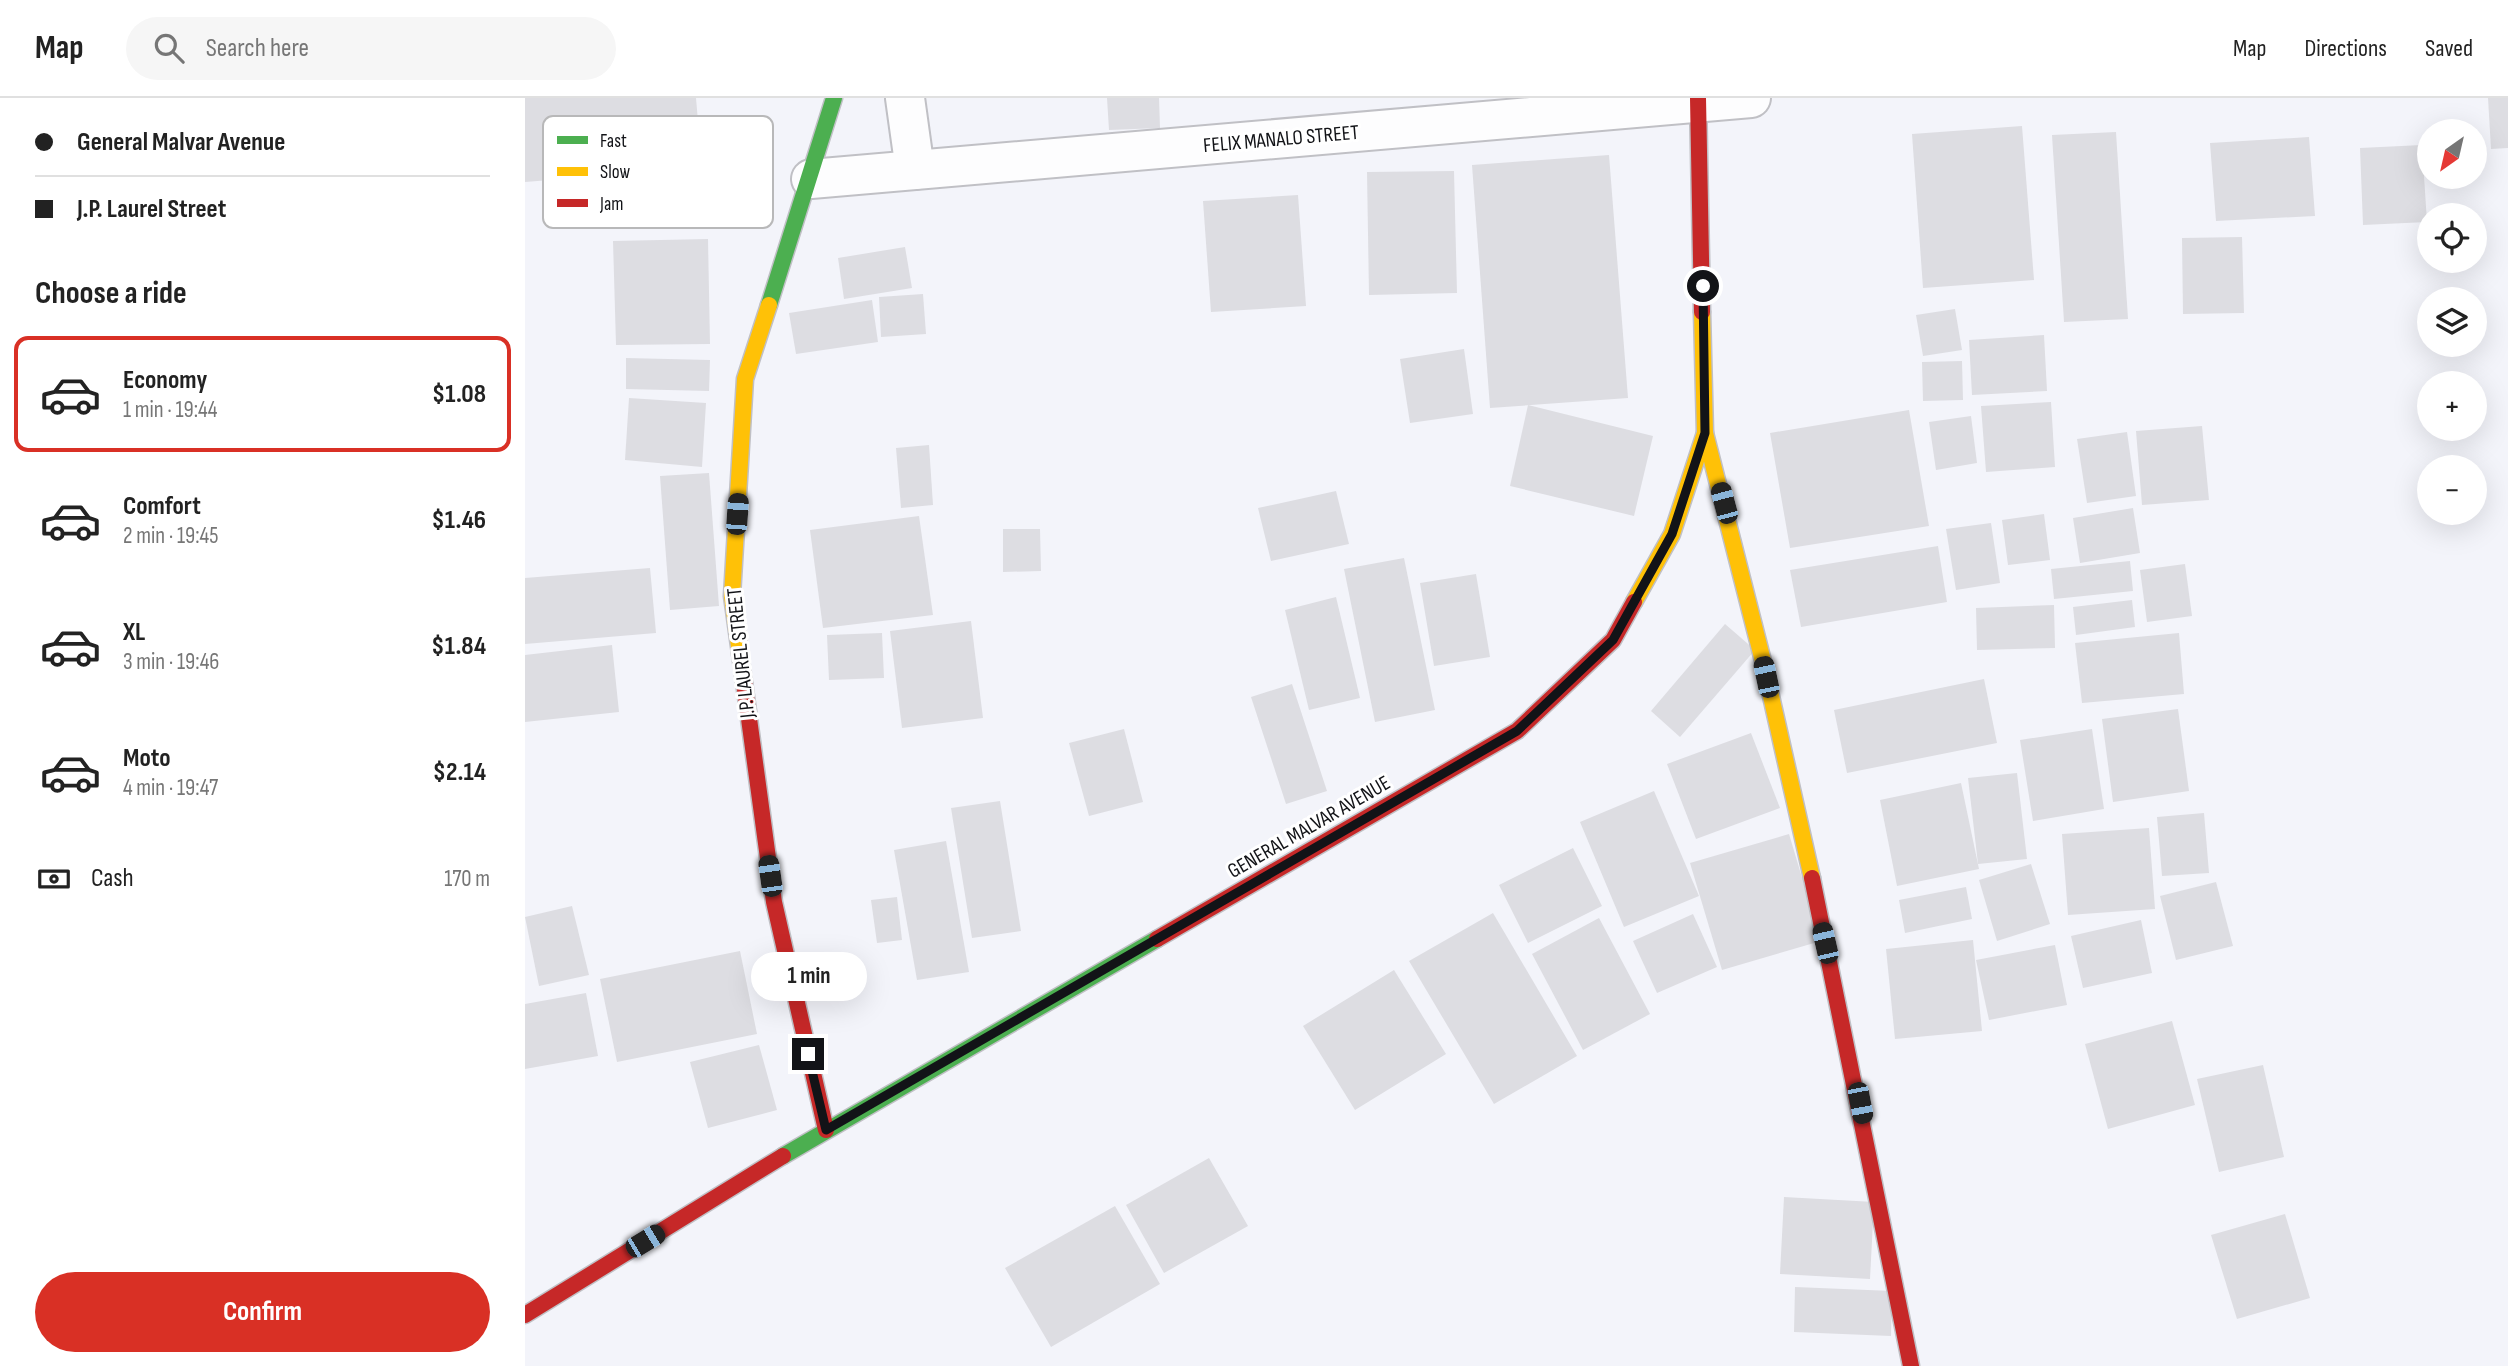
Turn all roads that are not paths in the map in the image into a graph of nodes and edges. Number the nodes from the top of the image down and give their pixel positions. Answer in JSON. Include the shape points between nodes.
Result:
{"nodes":[{"id":1,"x":834,"y":98,"type":"edge"},
{"id":2,"x":905,"y":98,"type":"edge"},
{"id":3,"x":1751,"y":98,"type":"edge"},
{"id":4,"x":1698,"y":101,"type":"edge"},
{"id":5,"x":915,"y":170,"type":"junction"},
{"id":6,"x":811,"y":179,"type":"junction"},
{"id":7,"x":1705,"y":433,"type":"junction"},
{"id":8,"x":826,"y":1130,"type":"junction"},
{"id":9,"x":525,"y":1315,"type":"edge"},
{"id":10,"x":1912,"y":1366,"type":"edge"}],
"edges":[{"from":1,"to":6,"type":"street","name":"J.P. LAUREL STREET"},
{"from":2,"to":5,"type":"street"},
{"from":3,"to":4,"type":"street","name":"FELIX MANALO STREET"},
{"from":4,"to":5,"type":"street","name":"FELIX MANALO STREET"},
{"from":4,"to":7,"type":"street","name":"GENERAL MALVAR AVENUE"},
{"from":5,"to":6,"type":"street","name":"FELIX MANALO STREET"},
{"from":6,"to":8,"type":"street","name":"J.P. LAUREL STREET","via":[[745,379],[732,596],[773,902]]},
{"from":7,"to":8,"type":"street","name":"GENERAL MALVAR AVENUE","via":[[1672,534],[1613,640],[1517,731]]},
{"from":7,"to":10,"type":"street","via":[[1749,597],[1860,1103]]},
{"from":8,"to":9,"type":"street","name":"GENERAL MALVAR AVENUE"}]}
